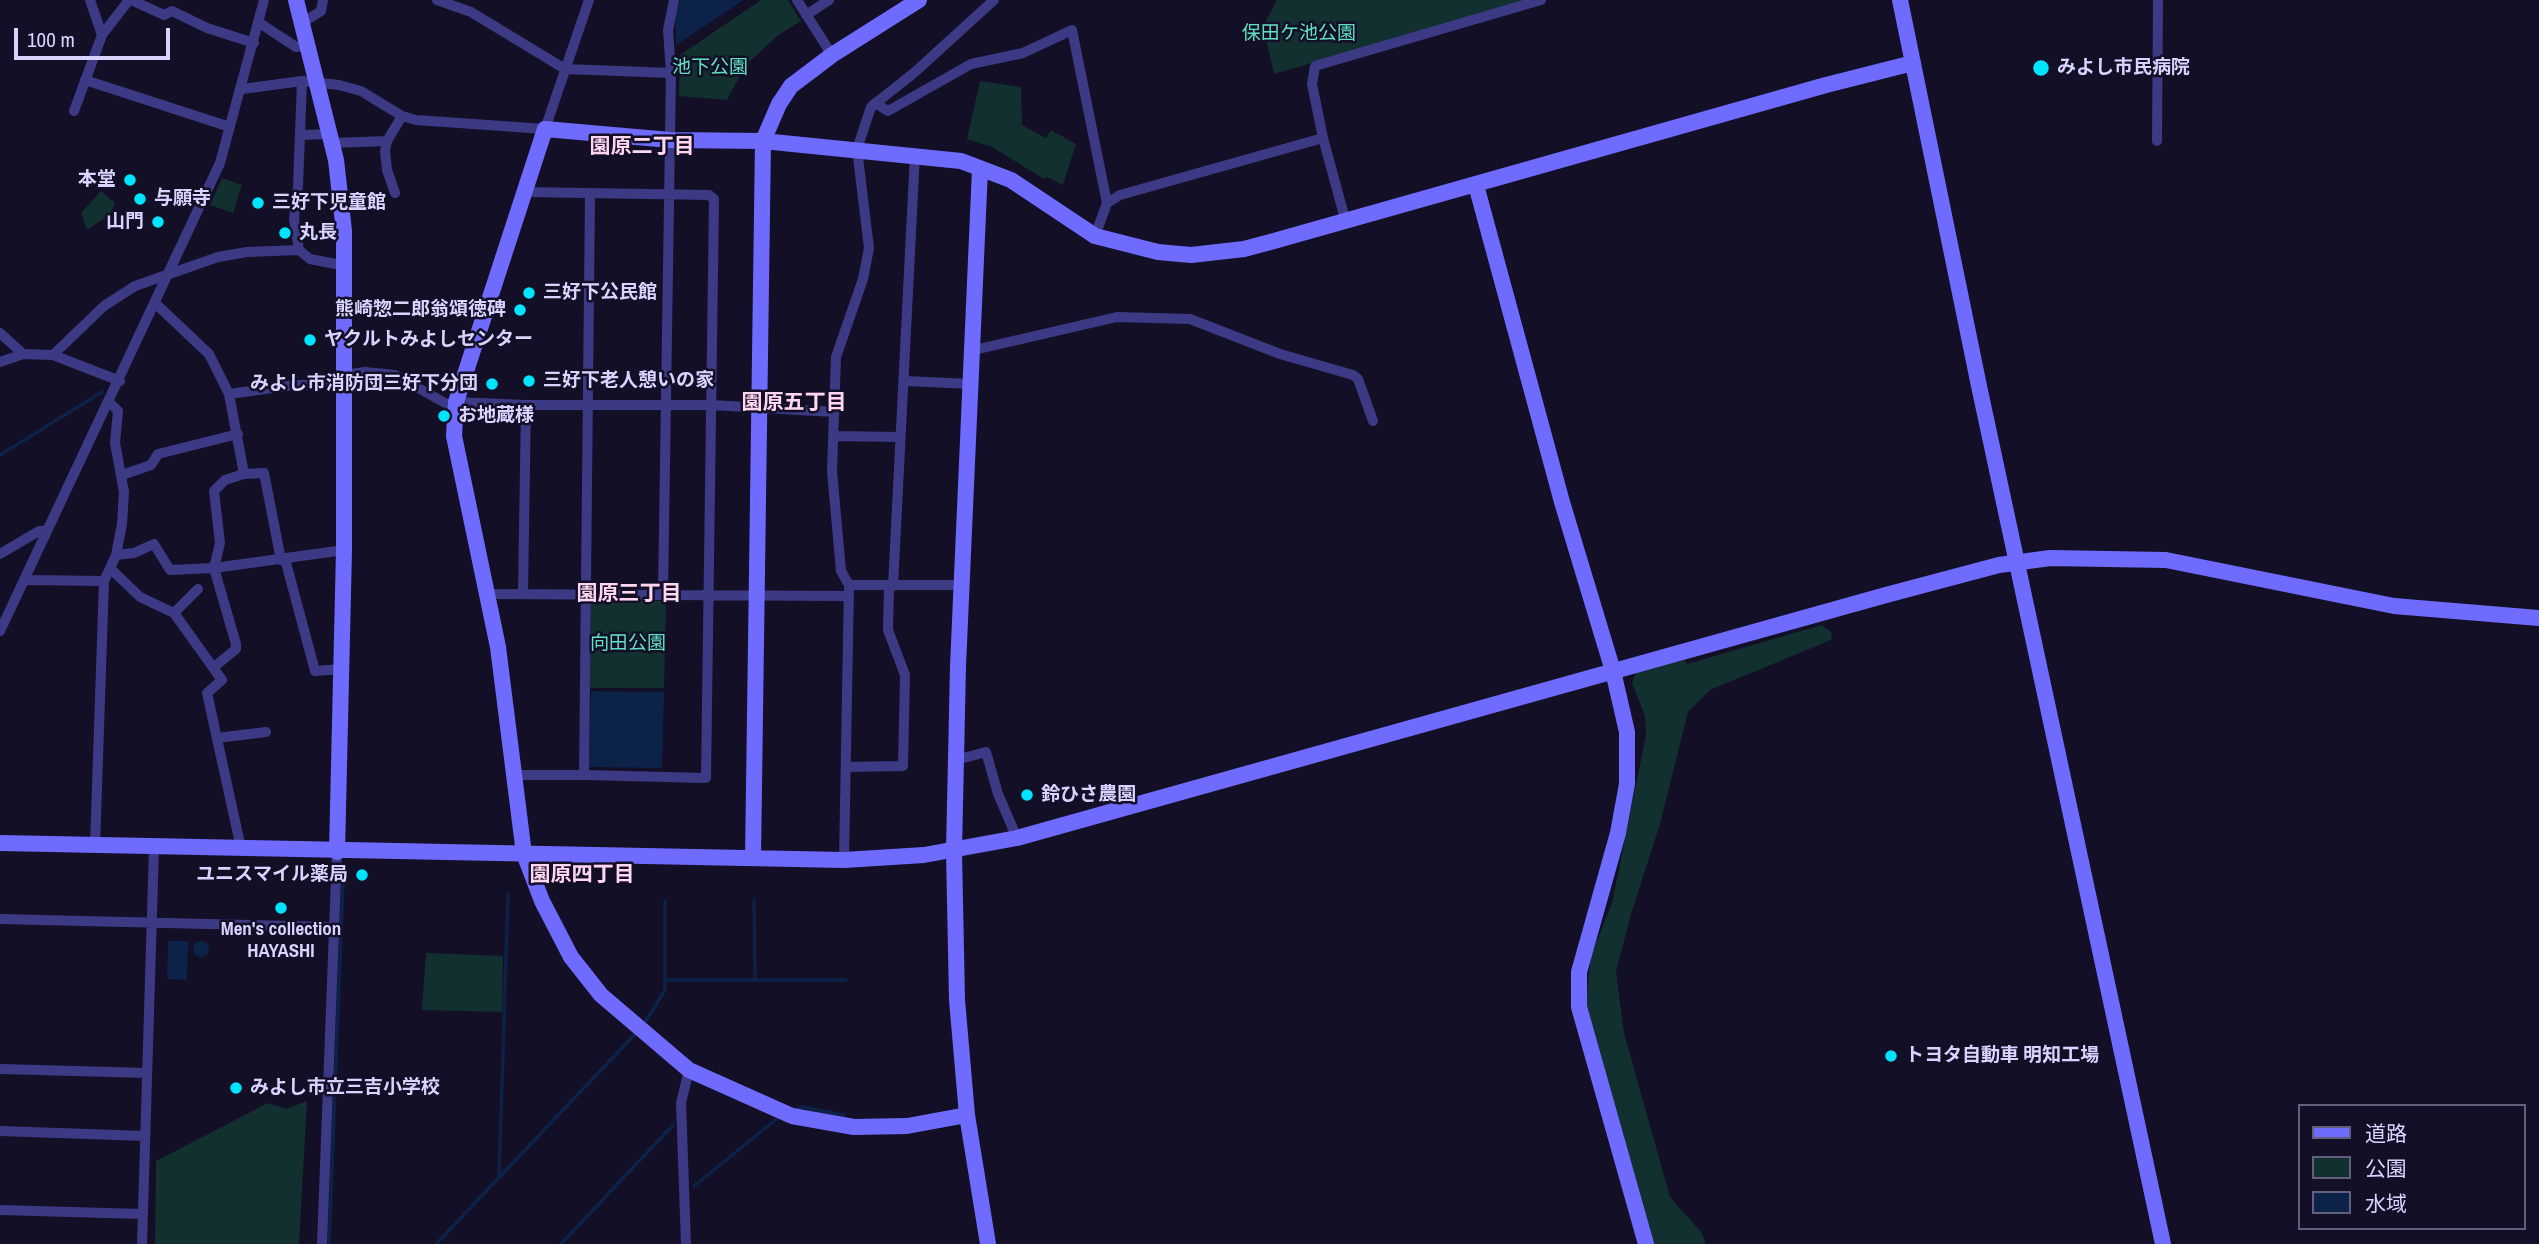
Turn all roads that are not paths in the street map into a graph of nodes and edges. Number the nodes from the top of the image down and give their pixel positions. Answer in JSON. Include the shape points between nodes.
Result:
{"nodes":[{"id":1,"x":90,"y":0,"type":"edge"},
{"id":2,"x":130,"y":0,"type":"edge"},
{"id":3,"x":264,"y":0,"type":"edge"},
{"id":4,"x":296,"y":0,"type":"edge"},
{"id":5,"x":323,"y":0,"type":"edge"},
{"id":6,"x":437,"y":0,"type":"edge"},
{"id":7,"x":589,"y":0,"type":"edge"},
{"id":8,"x":674,"y":0,"type":"edge"},
{"id":9,"x":797,"y":0,"type":"edge"},
{"id":10,"x":830,"y":0,"type":"edge"},
{"id":11,"x":919,"y":0,"type":"edge"},
{"id":12,"x":994,"y":0,"type":"edge"},
{"id":13,"x":1541,"y":0,"type":"edge"},
{"id":14,"x":1900,"y":0,"type":"edge"},
{"id":15,"x":2158,"y":0,"type":"edge"},
{"id":16,"x":806,"y":15,"type":"junction"},
{"id":17,"x":258,"y":22,"type":"junction"},
{"id":18,"x":302,"y":23,"type":"junction"},
{"id":19,"x":102,"y":35,"type":"junction"},
{"id":20,"x":254,"y":43,"type":"junction"},
{"id":21,"x":307,"y":45,"type":"junction"},
{"id":22,"x":832,"y":55,"type":"junction"},
{"id":23,"x":1913,"y":64,"type":"junction"},
{"id":24,"x":565,"y":69,"type":"junction"},
{"id":25,"x":671,"y":74,"type":"junction"},
{"id":26,"x":85,"y":79,"type":"junction"},
{"id":27,"x":310,"y":82,"type":"junction"},
{"id":28,"x":242,"y":89,"type":"junction"},
{"id":29,"x":875,"y":103,"type":"junction"},
{"id":30,"x":74,"y":111,"type":"dead end"},
{"id":31,"x":402,"y":116,"type":"junction"},
{"id":32,"x":230,"y":127,"type":"junction"},
{"id":33,"x":545,"y":129,"type":"junction"},
{"id":34,"x":301,"y":135,"type":"junction"},
{"id":35,"x":331,"y":138,"type":"junction"},
{"id":36,"x":1323,"y":138,"type":"junction"},
{"id":37,"x":670,"y":140,"type":"junction"},
{"id":38,"x":387,"y":141,"type":"junction"},
{"id":39,"x":763,"y":141,"type":"junction"},
{"id":40,"x":2157,"y":141,"type":"dead end"},
{"id":41,"x":858,"y":149,"type":"junction"},
{"id":42,"x":915,"y":154,"type":"junction"},
{"id":43,"x":980,"y":169,"type":"junction"},
{"id":44,"x":1476,"y":185,"type":"junction"},
{"id":45,"x":524,"y":192,"type":"junction"},
{"id":46,"x":395,"y":193,"type":"dead end"},
{"id":47,"x":590,"y":194,"type":"junction"},
{"id":48,"x":667,"y":195,"type":"junction"},
{"id":49,"x":1107,"y":203,"type":"junction"},
{"id":50,"x":1345,"y":219,"type":"junction"},
{"id":51,"x":1096,"y":236,"type":"junction"},
{"id":52,"x":299,"y":250,"type":"junction"},
{"id":53,"x":346,"y":266,"type":"junction"},
{"id":54,"x":168,"y":276,"type":"junction"},
{"id":55,"x":155,"y":303,"type":"junction"},
{"id":56,"x":0,"y":333,"type":"edge"},
{"id":57,"x":974,"y":350,"type":"junction"},
{"id":58,"x":23,"y":354,"type":"junction"},
{"id":59,"x":53,"y":355,"type":"junction"},
{"id":60,"x":0,"y":362,"type":"edge"},
{"id":61,"x":342,"y":375,"type":"junction"},
{"id":62,"x":120,"y":381,"type":"junction"},
{"id":63,"x":905,"y":381,"type":"junction"},
{"id":64,"x":971,"y":384,"type":"junction"},
{"id":65,"x":229,"y":394,"type":"junction"},
{"id":66,"x":110,"y":402,"type":"junction"},
{"id":67,"x":456,"y":405,"type":"junction"},
{"id":68,"x":526,"y":405,"type":"junction"},
{"id":69,"x":589,"y":405,"type":"junction"},
{"id":70,"x":664,"y":405,"type":"junction"},
{"id":71,"x":711,"y":405,"type":"junction"},
{"id":72,"x":759,"y":408,"type":"junction"},
{"id":73,"x":835,"y":412,"type":"junction"},
{"id":74,"x":1373,"y":421,"type":"dead end"},
{"id":75,"x":238,"y":433,"type":"junction"},
{"id":76,"x":834,"y":436,"type":"junction"},
{"id":77,"x":900,"y":437,"type":"junction"},
{"id":78,"x":244,"y":474,"type":"junction"},
{"id":79,"x":122,"y":475,"type":"junction"},
{"id":80,"x":47,"y":531,"type":"junction"},
{"id":81,"x":344,"y":550,"type":"junction"},
{"id":82,"x":0,"y":554,"type":"edge"},
{"id":83,"x":116,"y":555,"type":"junction"},
{"id":84,"x":283,"y":560,"type":"junction"},
{"id":85,"x":2019,"y":562,"type":"junction"},
{"id":86,"x":110,"y":568,"type":"junction"},
{"id":87,"x":214,"y":568,"type":"junction"},
{"id":88,"x":24,"y":580,"type":"junction"},
{"id":89,"x":104,"y":581,"type":"junction"},
{"id":90,"x":961,"y":585,"type":"junction"},
{"id":91,"x":891,"y":586,"type":"junction"},
{"id":92,"x":198,"y":589,"type":"dead end"},
{"id":93,"x":849,"y":591,"type":"junction"},
{"id":94,"x":523,"y":592,"type":"junction"},
{"id":95,"x":488,"y":594,"type":"junction"},
{"id":96,"x":586,"y":594,"type":"junction"},
{"id":97,"x":663,"y":594,"type":"junction"},
{"id":98,"x":708,"y":595,"type":"junction"},
{"id":99,"x":755,"y":596,"type":"junction"},
{"id":100,"x":174,"y":613,"type":"junction"},
{"id":101,"x":2539,"y":618,"type":"edge"},
{"id":102,"x":0,"y":631,"type":"edge"},
{"id":103,"x":214,"y":667,"type":"junction"},
{"id":104,"x":342,"y":669,"type":"junction"},
{"id":105,"x":1613,"y":671,"type":"junction"},
{"id":106,"x":266,"y":732,"type":"dead end"},
{"id":107,"x":217,"y":738,"type":"junction"},
{"id":108,"x":956,"y":760,"type":"junction"},
{"id":109,"x":846,"y":767,"type":"junction"},
{"id":110,"x":512,"y":775,"type":"junction"},
{"id":111,"x":584,"y":775,"type":"junction"},
{"id":112,"x":1017,"y":838,"type":"junction"},
{"id":113,"x":0,"y":844,"type":"edge"},
{"id":114,"x":95,"y":846,"type":"junction"},
{"id":115,"x":154,"y":847,"type":"junction"},
{"id":116,"x":241,"y":849,"type":"junction"},
{"id":117,"x":954,"y":850,"type":"junction"},
{"id":118,"x":337,"y":852,"type":"junction"},
{"id":119,"x":524,"y":854,"type":"junction"},
{"id":120,"x":753,"y":858,"type":"junction"},
{"id":121,"x":845,"y":860,"type":"junction"},
{"id":122,"x":0,"y":919,"type":"edge"},
{"id":123,"x":153,"y":924,"type":"junction"},
{"id":124,"x":333,"y":927,"type":"junction"},
{"id":125,"x":0,"y":1069,"type":"edge"},
{"id":126,"x":689,"y":1070,"type":"junction"},
{"id":127,"x":147,"y":1073,"type":"junction"},
{"id":128,"x":967,"y":1115,"type":"junction"},
{"id":129,"x":0,"y":1131,"type":"edge"},
{"id":130,"x":145,"y":1136,"type":"junction"},
{"id":131,"x":0,"y":1210,"type":"edge"},
{"id":132,"x":142,"y":1214,"type":"junction"},
{"id":133,"x":142,"y":1244,"type":"edge"},
{"id":134,"x":322,"y":1244,"type":"edge"},
{"id":135,"x":686,"y":1244,"type":"edge"},
{"id":136,"x":988,"y":1244,"type":"edge"},
{"id":137,"x":1646,"y":1244,"type":"edge"},
{"id":138,"x":2163,"y":1244,"type":"edge"}],
"edges":[{"from":1,"to":19,"type":"street"},
{"from":2,"to":19,"type":"street"},
{"from":2,"to":20,"type":"street"},
{"from":3,"to":17,"type":"street"},
{"from":4,"to":18,"type":"street"},
{"from":5,"to":18,"type":"street","via":[[321,11]]},
{"from":6,"to":24,"type":"street","via":[[471,12]]},
{"from":7,"to":24,"type":"street"},
{"from":8,"to":25,"type":"street","via":[[668,30]]},
{"from":9,"to":16,"type":"street"},
{"from":10,"to":16,"type":"street"},
{"from":11,"to":22,"type":"street"},
{"from":12,"to":29,"type":"street"},
{"from":13,"to":36,"type":"street","via":[[1315,66],[1312,84]]},
{"from":14,"to":23,"type":"street"},
{"from":15,"to":40,"type":"street"},
{"from":16,"to":22,"type":"street"},
{"from":17,"to":20,"type":"street"},
{"from":17,"to":21,"type":"street","via":[[296,47]]},
{"from":18,"to":21,"type":"street"},
{"from":19,"to":26,"type":"street"},
{"from":20,"to":28,"type":"street"},
{"from":21,"to":27,"type":"street"},
{"from":22,"to":39,"type":"street","via":[[791,86]]},
{"from":23,"to":44,"type":"street"},
{"from":23,"to":85,"type":"street"},
{"from":24,"to":25,"type":"street"},
{"from":24,"to":33,"type":"street"},
{"from":25,"to":37,"type":"street"},
{"from":26,"to":30,"type":"street"},
{"from":26,"to":32,"type":"street"},
{"from":27,"to":28,"type":"street"},
{"from":27,"to":31,"type":"street","via":[[353,88]]},
{"from":27,"to":34,"type":"street"},
{"from":27,"to":35,"type":"street"},
{"from":28,"to":32,"type":"street"},
{"from":29,"to":41,"type":"street"},
{"from":29,"to":49,"type":"street","via":[[888,111],[971,64],[1023,53],[1072,30]]},
{"from":31,"to":33,"type":"street","via":[[426,122]]},
{"from":31,"to":38,"type":"street"},
{"from":32,"to":54,"type":"street","via":[[220,163]]},
{"from":33,"to":37,"type":"street"},
{"from":33,"to":45,"type":"street"},
{"from":34,"to":35,"type":"street"},
{"from":34,"to":52,"type":"street","via":[[294,219]]},
{"from":35,"to":38,"type":"street"},
{"from":35,"to":53,"type":"street","via":[[342,195]]},
{"from":36,"to":49,"type":"street","via":[[1120,195]]},
{"from":36,"to":50,"type":"street"},
{"from":37,"to":39,"type":"street"},
{"from":37,"to":48,"type":"street"},
{"from":38,"to":46,"type":"street","via":[[387,170]]},
{"from":39,"to":41,"type":"street"},
{"from":39,"to":72,"type":"street"},
{"from":41,"to":42,"type":"street"},
{"from":41,"to":73,"type":"street","via":[[869,248],[836,357]]},
{"from":42,"to":43,"type":"street","via":[[961,161]]},
{"from":42,"to":63,"type":"street"},
{"from":43,"to":51,"type":"street","via":[[1011,180]]},
{"from":43,"to":57,"type":"street"},
{"from":44,"to":50,"type":"street"},
{"from":44,"to":105,"type":"street"},
{"from":45,"to":47,"type":"street"},
{"from":45,"to":67,"type":"street"},
{"from":47,"to":48,"type":"street"},
{"from":47,"to":69,"type":"street"},
{"from":48,"to":70,"type":"street"},
{"from":48,"to":71,"type":"street","via":[[709,195],[714,199]]},
{"from":49,"to":51,"type":"street"},
{"from":50,"to":51,"type":"street","via":[[1244,249],[1204,254],[1158,252]]},
{"from":52,"to":53,"type":"street","via":[[310,259]]},
{"from":52,"to":54,"type":"street","via":[[218,257]]},
{"from":53,"to":61,"type":"street"},
{"from":54,"to":55,"type":"street"},
{"from":54,"to":59,"type":"street","via":[[118,295]]},
{"from":55,"to":62,"type":"street"},
{"from":55,"to":65,"type":"street","via":[[209,354]]},
{"from":56,"to":58,"type":"street"},
{"from":57,"to":64,"type":"street"},
{"from":57,"to":74,"type":"street","via":[[1117,317],[1190,318],[1251,344],[1353,375]]},
{"from":58,"to":59,"type":"street"},
{"from":58,"to":60,"type":"street"},
{"from":59,"to":62,"type":"street"},
{"from":61,"to":65,"type":"street","via":[[315,385]]},
{"from":61,"to":67,"type":"street","via":[[395,375]]},
{"from":61,"to":81,"type":"street"},
{"from":62,"to":66,"type":"street"},
{"from":63,"to":64,"type":"street"},
{"from":63,"to":77,"type":"street"},
{"from":64,"to":90,"type":"street"},
{"from":65,"to":75,"type":"street"},
{"from":66,"to":79,"type":"street","via":[[118,411],[115,443]]},
{"from":66,"to":80,"type":"street"},
{"from":67,"to":68,"type":"street"},
{"from":67,"to":95,"type":"street","via":[[458,466]]},
{"from":68,"to":69,"type":"street"},
{"from":68,"to":94,"type":"street"},
{"from":69,"to":70,"type":"street"},
{"from":69,"to":96,"type":"street"},
{"from":70,"to":71,"type":"street"},
{"from":70,"to":97,"type":"street"},
{"from":71,"to":72,"type":"street"},
{"from":71,"to":98,"type":"street"},
{"from":72,"to":73,"type":"street"},
{"from":72,"to":99,"type":"street"},
{"from":73,"to":76,"type":"street"},
{"from":75,"to":78,"type":"street"},
{"from":75,"to":79,"type":"street","via":[[158,454],[151,465]]},
{"from":76,"to":77,"type":"street"},
{"from":76,"to":93,"type":"street","via":[[832,471],[841,571]]},
{"from":77,"to":91,"type":"street"},
{"from":78,"to":84,"type":"street","via":[[264,473]]},
{"from":78,"to":87,"type":"street","via":[[225,480],[214,491],[220,543]]},
{"from":79,"to":83,"type":"street","via":[[122,524]]},
{"from":80,"to":82,"type":"street","via":[[39,531]]},
{"from":80,"to":88,"type":"street"},
{"from":81,"to":84,"type":"street"},
{"from":81,"to":104,"type":"street"},
{"from":83,"to":86,"type":"street"},
{"from":83,"to":87,"type":"street","via":[[154,544],[170,570]]},
{"from":84,"to":87,"type":"street"},
{"from":84,"to":104,"type":"street","via":[[315,671]]},
{"from":85,"to":101,"type":"street","via":[[2050,558],[2166,560],[2394,606]]},
{"from":85,"to":105,"type":"street"},
{"from":85,"to":138,"type":"street"},
{"from":86,"to":89,"type":"street"},
{"from":86,"to":100,"type":"street","via":[[140,597]]},
{"from":87,"to":103,"type":"street","via":[[236,649]]},
{"from":88,"to":89,"type":"street"},
{"from":88,"to":102,"type":"street"},
{"from":89,"to":114,"type":"street"},
{"from":90,"to":91,"type":"street"},
{"from":90,"to":108,"type":"street"},
{"from":91,"to":93,"type":"street"},
{"from":91,"to":109,"type":"street","via":[[888,630],[905,675],[903,766]]},
{"from":92,"to":100,"type":"street"},
{"from":93,"to":99,"type":"street"},
{"from":93,"to":109,"type":"street"},
{"from":94,"to":95,"type":"street"},
{"from":94,"to":96,"type":"street"},
{"from":95,"to":110,"type":"street","via":[[508,712]]},
{"from":96,"to":97,"type":"street"},
{"from":96,"to":111,"type":"street"},
{"from":97,"to":98,"type":"street"},
{"from":98,"to":99,"type":"street"},
{"from":98,"to":111,"type":"street","via":[[706,778]]},
{"from":99,"to":120,"type":"street"},
{"from":100,"to":103,"type":"street"},
{"from":103,"to":107,"type":"street","via":[[222,680],[207,693]]},
{"from":104,"to":118,"type":"street"},
{"from":105,"to":112,"type":"street"},
{"from":105,"to":137,"type":"street","via":[[1627,732],[1627,784],[1579,972],[1579,1007]]},
{"from":106,"to":107,"type":"street"},
{"from":107,"to":116,"type":"street"},
{"from":108,"to":112,"type":"street","via":[[986,751]]},
{"from":108,"to":117,"type":"street"},
{"from":109,"to":121,"type":"street"},
{"from":110,"to":111,"type":"street"},
{"from":110,"to":119,"type":"street"},
{"from":112,"to":117,"type":"street"},
{"from":113,"to":114,"type":"street"},
{"from":114,"to":115,"type":"street"},
{"from":115,"to":116,"type":"street"},
{"from":115,"to":123,"type":"street"},
{"from":116,"to":118,"type":"street"},
{"from":117,"to":121,"type":"street"},
{"from":117,"to":128,"type":"street","via":[[957,1000]]},
{"from":118,"to":119,"type":"street"},
{"from":118,"to":124,"type":"street"},
{"from":119,"to":120,"type":"street"},
{"from":119,"to":126,"type":"street","via":[[542,901],[583,974]]},
{"from":120,"to":121,"type":"street"},
{"from":122,"to":123,"type":"street"},
{"from":123,"to":124,"type":"street"},
{"from":123,"to":127,"type":"street"},
{"from":124,"to":134,"type":"street"},
{"from":125,"to":127,"type":"street"},
{"from":126,"to":128,"type":"street","via":[[792,1116],[854,1127],[907,1126]]},
{"from":126,"to":135,"type":"street","via":[[681,1103]]},
{"from":127,"to":130,"type":"street"},
{"from":128,"to":136,"type":"street"},
{"from":129,"to":130,"type":"street"},
{"from":130,"to":132,"type":"street"},
{"from":131,"to":132,"type":"street"},
{"from":132,"to":133,"type":"street"}]}
